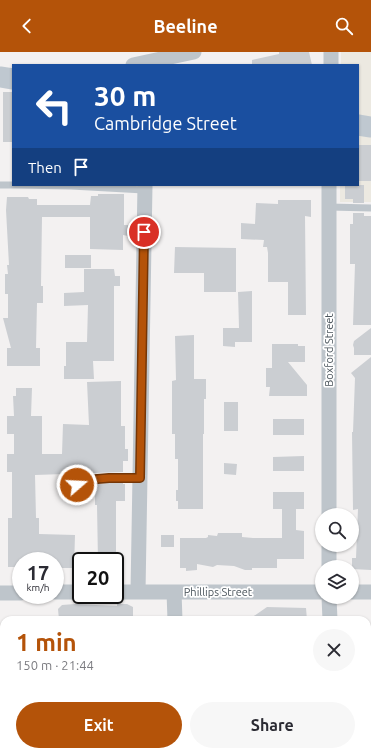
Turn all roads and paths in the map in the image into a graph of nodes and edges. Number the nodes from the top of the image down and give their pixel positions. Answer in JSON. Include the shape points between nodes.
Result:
{"nodes":[{"id":1,"x":194,"y":52,"type":"edge"},
{"id":2,"x":331,"y":52,"type":"edge"},
{"id":3,"x":151,"y":59,"type":"edge"},
{"id":4,"x":136,"y":64,"type":"edge"},
{"id":5,"x":331,"y":64,"type":"edge"},
{"id":6,"x":0,"y":78,"type":"edge"},
{"id":7,"x":12,"y":79,"type":"edge"},
{"id":8,"x":359,"y":125,"type":"edge"},
{"id":9,"x":371,"y":127,"type":"edge"},
{"id":10,"x":0,"y":185,"type":"edge"},
{"id":11,"x":12,"y":185,"type":"edge"},
{"id":12,"x":70,"y":186,"type":"edge"},
{"id":13,"x":329,"y":186,"type":"edge"},
{"id":14,"x":145,"y":188,"type":"edge"},
{"id":15,"x":329,"y":207,"type":"junction"},
{"id":16,"x":371,"y":208,"type":"edge"},
{"id":17,"x":140,"y":478,"type":"junction"},
{"id":18,"x":72,"y":497,"type":"dead end"},
{"id":19,"x":329,"y":508,"type":"edge"},
{"id":20,"x":124,"y":592,"type":"edge"},
{"id":21,"x":138,"y":592,"type":"junction"},
{"id":22,"x":174,"y":592,"type":"junction"},
{"id":23,"x":315,"y":592,"type":"edge"},
{"id":24,"x":359,"y":592,"type":"edge"},
{"id":25,"x":371,"y":592,"type":"edge"},
{"id":26,"x":0,"y":593,"type":"edge"},
{"id":27,"x":12,"y":593,"type":"edge"},
{"id":28,"x":329,"y":604,"type":"edge"},
{"id":29,"x":175,"y":616,"type":"edge"},
{"id":30,"x":330,"y":616,"type":"edge"}],
"edges":[{"from":1,"to":3,"type":"street"},
{"from":2,"to":5,"type":"street"},
{"from":3,"to":4,"type":"street"},
{"from":6,"to":7,"type":"main road"},
{"from":8,"to":9,"type":"main road"},
{"from":10,"to":11,"type":"lane"},
{"from":12,"to":14,"type":"lane"},
{"from":13,"to":15,"type":"street","name":"Boxford Street"},
{"from":14,"to":17,"type":"street"},
{"from":15,"to":16,"type":"lane"},
{"from":15,"to":19,"type":"street","name":"Boxford Street"},
{"from":17,"to":18,"type":"lane","via":[[86,480],[77,485]]},
{"from":17,"to":21,"type":"street"},
{"from":20,"to":21,"type":"street","name":"Phillips Street"},
{"from":21,"to":22,"type":"street","name":"Phillips Street"},
{"from":22,"to":23,"type":"street","name":"Phillips Street"},
{"from":22,"to":29,"type":"street"},
{"from":24,"to":25,"type":"street"},
{"from":26,"to":27,"type":"street"},
{"from":28,"to":30,"type":"street"}]}
